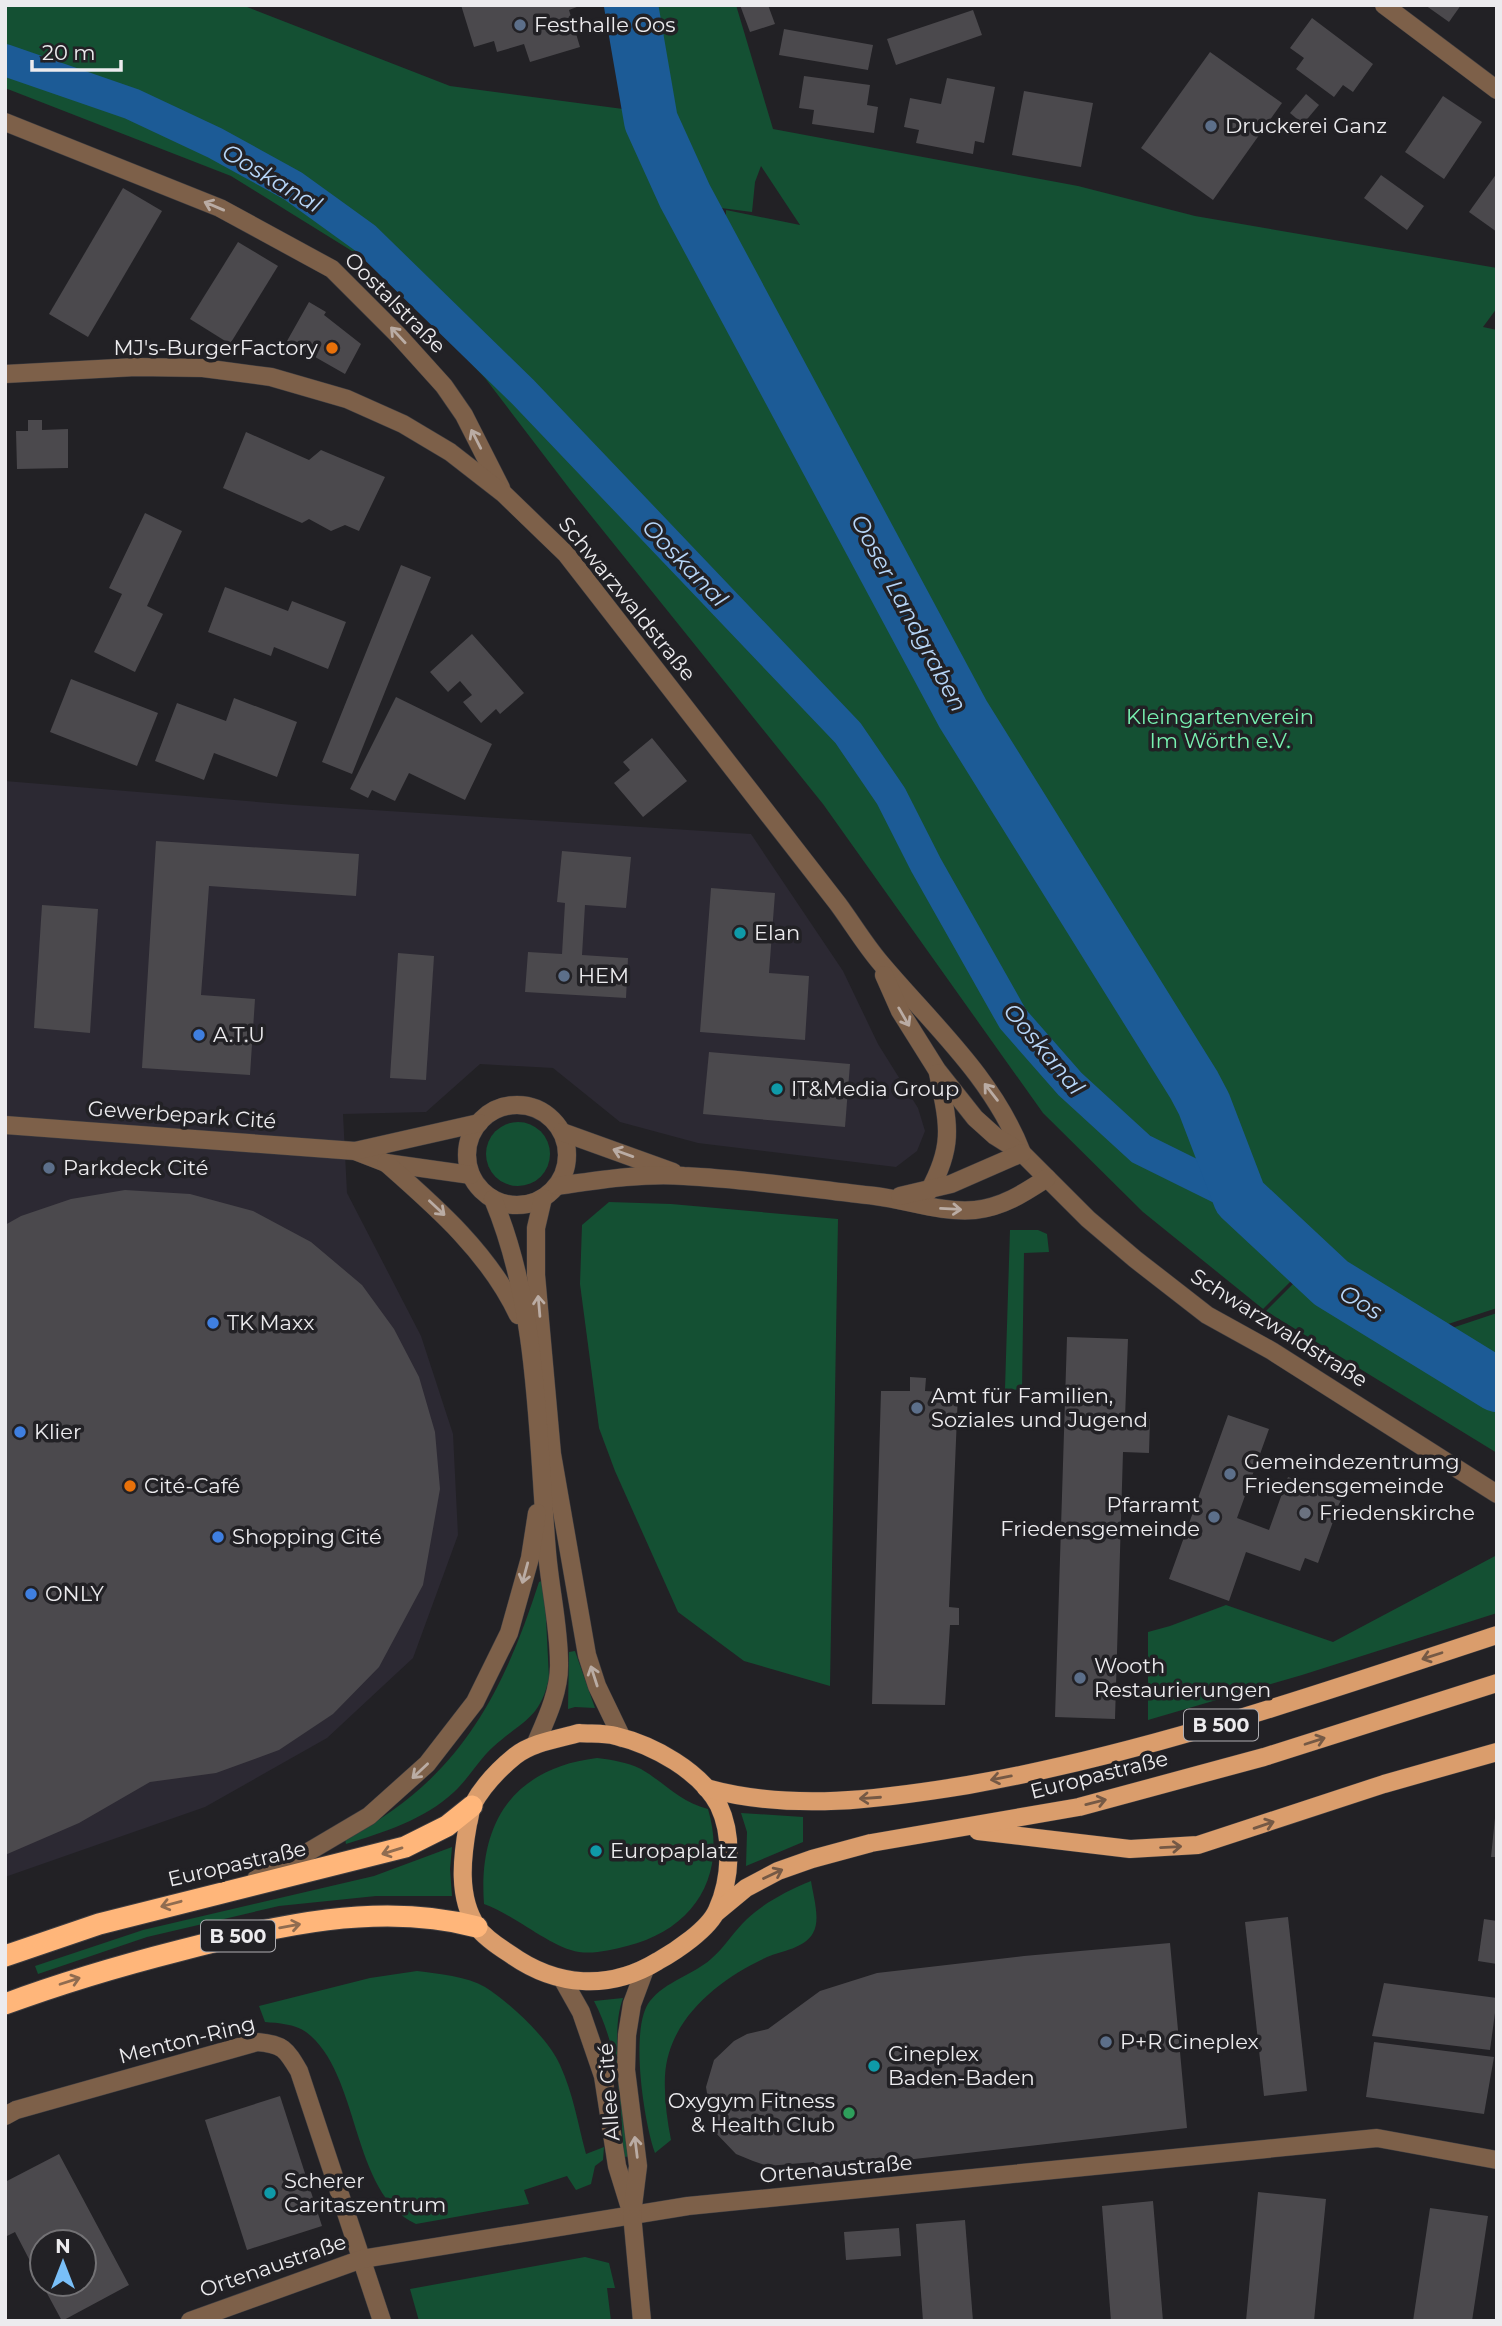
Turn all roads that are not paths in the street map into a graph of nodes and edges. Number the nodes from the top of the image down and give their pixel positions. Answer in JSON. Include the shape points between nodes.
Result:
{"nodes":[{"id":1,"x":1384,"y":5,"type":"edge"},
{"id":2,"x":1497,"y":90,"type":"edge"},
{"id":3,"x":5,"y":122,"type":"edge"},
{"id":4,"x":5,"y":374,"type":"edge"},
{"id":5,"x":504,"y":494,"type":"junction"},
{"id":6,"x":878,"y":959,"type":"junction"},
{"id":7,"x":937,"y":1070,"type":"junction"},
{"id":8,"x":479,"y":1123,"type":"junction"},
{"id":9,"x":5,"y":1125,"type":"edge"},
{"id":10,"x":562,"y":1132,"type":"junction"},
{"id":11,"x":355,"y":1151,"type":"junction"},
{"id":12,"x":1022,"y":1153,"type":"junction"},
{"id":13,"x":386,"y":1163,"type":"junction"},
{"id":14,"x":471,"y":1175,"type":"junction"},
{"id":15,"x":683,"y":1175,"type":"junction"},
{"id":16,"x":1047,"y":1178,"type":"junction"},
{"id":17,"x":557,"y":1186,"type":"junction"},
{"id":18,"x":929,"y":1191,"type":"junction"},
{"id":19,"x":884,"y":1197,"type":"junction"},
{"id":20,"x":543,"y":1198,"type":"junction"},
{"id":21,"x":494,"y":1199,"type":"junction"},
{"id":22,"x":530,"y":1340,"type":"junction"},
{"id":23,"x":542,"y":1482,"type":"junction"},
{"id":24,"x":1497,"y":1494,"type":"edge"},
{"id":25,"x":1497,"y":1635,"type":"edge"},
{"id":26,"x":1497,"y":1683,"type":"edge"},
{"id":27,"x":622,"y":1738,"type":"junction"},
{"id":28,"x":535,"y":1745,"type":"junction"},
{"id":29,"x":1497,"y":1752,"type":"edge"},
{"id":30,"x":706,"y":1788,"type":"junction"},
{"id":31,"x":472,"y":1806,"type":"junction"},
{"id":32,"x":957,"y":1828,"type":"junction"},
{"id":33,"x":237,"y":1888,"type":"junction"},
{"id":34,"x":717,"y":1912,"type":"junction"},
{"id":35,"x":477,"y":1927,"type":"junction"},
{"id":36,"x":5,"y":1956,"type":"edge"},
{"id":37,"x":645,"y":1969,"type":"junction"},
{"id":38,"x":563,"y":1980,"type":"junction"},
{"id":39,"x":5,"y":2004,"type":"edge"},
{"id":40,"x":5,"y":2116,"type":"edge"},
{"id":41,"x":1497,"y":2160,"type":"edge"},
{"id":42,"x":632,"y":2214,"type":"junction"},
{"id":43,"x":362,"y":2259,"type":"junction"},
{"id":44,"x":190,"y":2321,"type":"edge"},
{"id":45,"x":382,"y":2321,"type":"edge"},
{"id":46,"x":642,"y":2321,"type":"edge"}],
"edges":[{"from":1,"to":2,"type":"street"},
{"from":5,"to":3,"type":"street","name":"Oostalstraße","one_way":true,"via":[[444,386],[332,269],[220,208]]},
{"from":4,"to":5,"type":"street","name":"Schwarzwaldstraße","via":[[136,367],[203,368],[271,377],[347,399],[403,424],[450,452]]},
{"from":5,"to":6,"type":"street","name":"Schwarzwaldstraße","via":[[566,554]]},
{"from":6,"to":7,"type":"street","name":"Schwarzwaldstraße","one_way":true,"via":[[900,1012]]},
{"from":12,"to":6,"type":"street","name":"Schwarzwaldstraße","one_way":true,"via":[[997,1100]]},
{"from":7,"to":12,"type":"street","name":"Schwarzwaldstraße","via":[[975,1118]]},
{"from":7,"to":18,"type":"street","via":[[949,1125],[942,1164]]},
{"from":8,"to":10,"type":"street","name":"Gewerbepark Cité","via":[[504,1107],[520,1105],[546,1114]]},
{"from":8,"to":11,"type":"street","name":"Gewerbepark Cité"},
{"from":8,"to":14,"type":"street","via":[[467,1154]]},
{"from":9,"to":11,"type":"street","name":"Gewerbepark Cité"},
{"from":15,"to":10,"type":"street","name":"Gewerbepark Cité","one_way":true},
{"from":10,"to":17,"type":"street","via":[[568,1160]]},
{"from":11,"to":13,"type":"street","name":"Gewerbepark Cité"},
{"from":12,"to":16,"type":"street","name":"Schwarzwaldstraße"},
{"from":12,"to":18,"type":"street","name":"Gewerbepark Cité"},
{"from":13,"to":14,"type":"street","name":"Gewerbepark Cité"},
{"from":13,"to":22,"type":"street","one_way":true,"via":[[466,1238],[511,1300]]},
{"from":14,"to":21,"type":"street"},
{"from":15,"to":17,"type":"street","name":"Gewerbepark Cité","via":[[613,1177]]},
{"from":15,"to":19,"type":"street","name":"Gewerbepark Cité"},
{"from":19,"to":16,"type":"street","name":"Gewerbepark Cité","one_way":true,"via":[[942,1209],[975,1210],[1002,1204]]},
{"from":16,"to":24,"type":"street","name":"Schwarzwaldstraße","via":[[1116,1243],[1207,1315],[1272,1351]]},
{"from":17,"to":20,"type":"street"},
{"from":18,"to":19,"type":"street","name":"Gewerbepark Cité"},
{"from":20,"to":21,"type":"street","via":[[518,1205]]},
{"from":27,"to":20,"type":"street","one_way":true,"via":[[587,1655],[552,1454],[536,1275],[536,1228]]},
{"from":21,"to":22,"type":"street","via":[[508,1234]]},
{"from":22,"to":23,"type":"street"},
{"from":23,"to":28,"type":"street","via":[[560,1665]]},
{"from":23,"to":33,"type":"street","one_way":true,"via":[[530,1558],[509,1633],[467,1712],[427,1764],[369,1816]]},
{"from":25,"to":30,"type":"main road","name":"Europastraße","number":"B 500","one_way":true,"via":[[1195,1733],[998,1779],[896,1796],[802,1801],[765,1800]]},
{"from":32,"to":26,"type":"main road","name":"Europastraße","number":"B 500","one_way":true,"via":[[1079,1807],[1192,1777]]},
{"from":27,"to":28,"type":"main road","number":"B 500","via":[[579,1733]]},
{"from":27,"to":30,"type":"main road","number":"B 500","via":[[655,1750]]},
{"from":28,"to":31,"type":"main road","number":"B 500","via":[[501,1768]]},
{"from":32,"to":29,"type":"main road","one_way":true,"via":[[1130,1849],[1198,1845]]},
{"from":30,"to":34,"type":"main road","number":"B 500","via":[[719,1807],[727,1832],[725,1885]]},
{"from":31,"to":33,"type":"highway","name":"Europastraße","number":"B 500","one_way":true,"via":[[405,1847]]},
{"from":31,"to":35,"type":"main road","number":"B 500","via":[[462,1871],[466,1901]]},
{"from":34,"to":32,"type":"main road","name":"Europastraße","number":"B 500","one_way":true,"via":[[746,1888],[812,1859]]},
{"from":33,"to":36,"type":"highway","name":"Europastraße","number":"B 500","one_way":true,"via":[[99,1924]]},
{"from":34,"to":37,"type":"main road","number":"B 500","via":[[677,1950]]},
{"from":35,"to":38,"type":"main road","number":"B 500","via":[[525,1965]]},
{"from":39,"to":35,"type":"highway","number":"B 500","one_way":true,"via":[[109,1969],[301,1924],[427,1917]]},
{"from":37,"to":38,"type":"main road","number":"B 500","via":[[620,1978]]},
{"from":42,"to":37,"type":"street","name":"Allee Cité","one_way":true,"via":[[638,2166],[626,2070],[627,2035]]},
{"from":38,"to":42,"type":"street","name":"Allee Cité","via":[[581,2012],[603,2076],[617,2166]]},
{"from":40,"to":43,"type":"street","name":"Menton-Ring","via":[[257,2042],[275,2043],[299,2071]]},
{"from":41,"to":42,"type":"street","name":"Ortenaustraße","via":[[1377,2138]]},
{"from":42,"to":43,"type":"street","name":"Ortenaustraße"},
{"from":42,"to":46,"type":"street","name":"Allee Cité"},
{"from":43,"to":44,"type":"street","name":"Ortenaustraße"},
{"from":43,"to":45,"type":"street","name":"Menton-Ring"}]}
